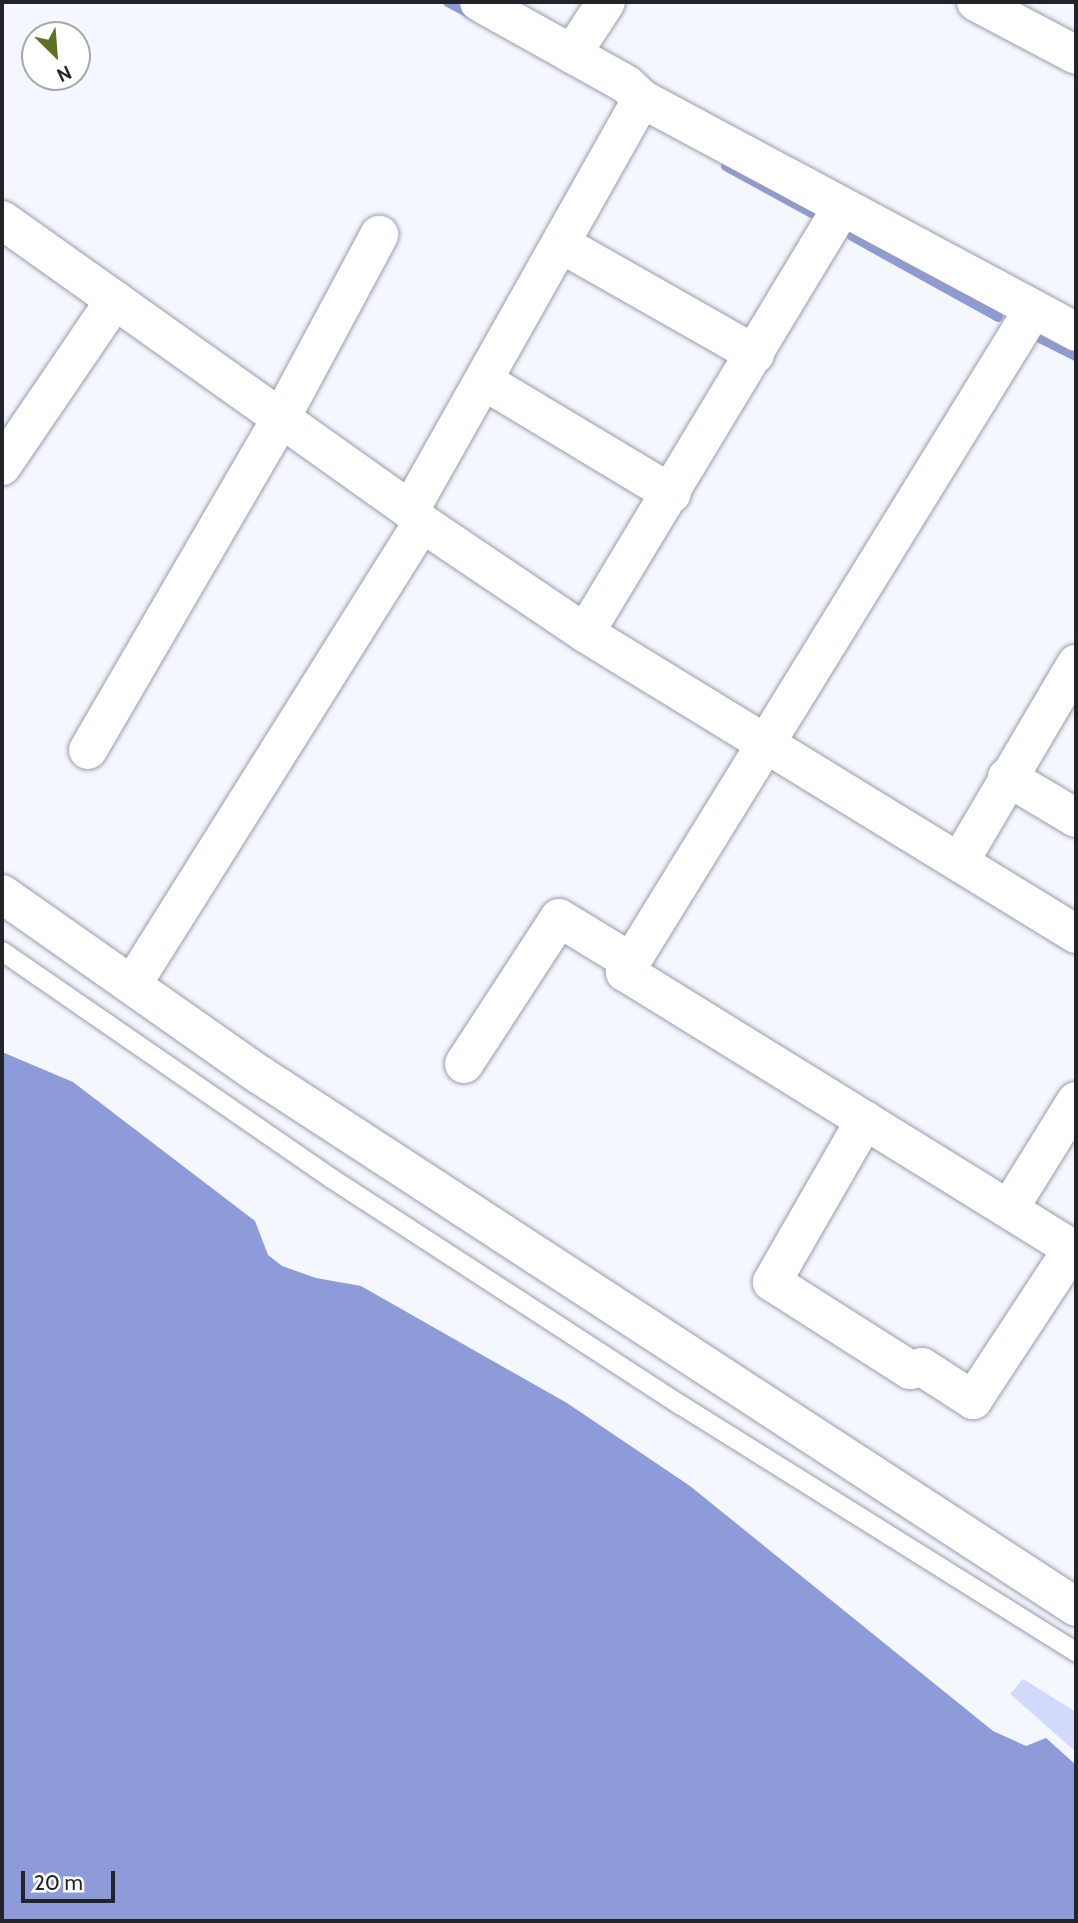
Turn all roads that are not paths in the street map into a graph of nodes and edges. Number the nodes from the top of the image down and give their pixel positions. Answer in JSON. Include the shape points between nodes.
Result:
{"nodes":[{"id":1,"x":479,"y":2,"type":"edge"},
{"id":2,"x":606,"y":2,"type":"edge"},
{"id":3,"x":976,"y":2,"type":"edge"},
{"id":4,"x":572,"y":54,"type":"junction"},
{"id":5,"x":1076,"y":55,"type":"edge"},
{"id":6,"x":642,"y":99,"type":"junction"},
{"id":7,"x":842,"y":207,"type":"junction"},
{"id":8,"x":4,"y":225,"type":"edge"},
{"id":9,"x":379,"y":234,"type":"dead end"},
{"id":10,"x":563,"y":245,"type":"junction"},
{"id":11,"x":115,"y":300,"type":"junction"},
{"id":12,"x":1033,"y":310,"type":"junction"},
{"id":13,"x":1075,"y":330,"type":"edge"},
{"id":14,"x":755,"y":354,"type":"junction"},
{"id":15,"x":484,"y":381,"type":"junction"},
{"id":16,"x":281,"y":418,"type":"junction"},
{"id":17,"x":2,"y":466,"type":"edge"},
{"id":18,"x":672,"y":494,"type":"junction"},
{"id":19,"x":416,"y":516,"type":"junction"},
{"id":20,"x":591,"y":623,"type":"junction"},
{"id":21,"x":1076,"y":664,"type":"edge"},
{"id":22,"x":773,"y":734,"type":"junction"},
{"id":23,"x":88,"y":750,"type":"dead end"},
{"id":24,"x":1007,"y":777,"type":"junction"},
{"id":25,"x":1076,"y":818,"type":"edge"},
{"id":26,"x":965,"y":851,"type":"junction"},
{"id":27,"x":2,"y":894,"type":"edge"},
{"id":28,"x":1076,"y":934,"type":"edge"},
{"id":29,"x":2,"y":951,"type":"edge"},
{"id":30,"x":632,"y":962,"type":"junction"},
{"id":31,"x":132,"y":985,"type":"junction"},
{"id":32,"x":464,"y":1064,"type":"dead end"},
{"id":33,"x":1076,"y":1101,"type":"edge"},
{"id":34,"x":865,"y":1120,"type":"junction"},
{"id":35,"x":1009,"y":1209,"type":"junction"},
{"id":36,"x":1074,"y":1250,"type":"edge"},
{"id":37,"x":1076,"y":1607,"type":"edge"},
{"id":38,"x":1076,"y":1652,"type":"edge"}],
"edges":[{"from":1,"to":4,"type":"street"},
{"from":2,"to":4,"type":"street"},
{"from":3,"to":5,"type":"street"},
{"from":4,"to":6,"type":"street","via":[[626,84]]},
{"from":6,"to":7,"type":"street"},
{"from":6,"to":10,"type":"street"},
{"from":7,"to":12,"type":"street"},
{"from":7,"to":14,"type":"street"},
{"from":8,"to":11,"type":"street"},
{"from":9,"to":16,"type":"street"},
{"from":10,"to":14,"type":"street"},
{"from":10,"to":15,"type":"street"},
{"from":11,"to":16,"type":"street"},
{"from":11,"to":17,"type":"street"},
{"from":12,"to":13,"type":"street"},
{"from":12,"to":22,"type":"street"},
{"from":14,"to":18,"type":"street"},
{"from":15,"to":18,"type":"street"},
{"from":15,"to":19,"type":"street"},
{"from":16,"to":19,"type":"street"},
{"from":16,"to":23,"type":"street"},
{"from":18,"to":20,"type":"street"},
{"from":19,"to":20,"type":"street"},
{"from":19,"to":31,"type":"street"},
{"from":20,"to":22,"type":"street"},
{"from":21,"to":24,"type":"street"},
{"from":22,"to":26,"type":"street"},
{"from":22,"to":30,"type":"street"},
{"from":24,"to":25,"type":"street"},
{"from":24,"to":26,"type":"street"},
{"from":26,"to":28,"type":"street"},
{"from":27,"to":31,"type":"street"},
{"from":29,"to":38,"type":"lane","via":[[331,1178],[681,1405]]},
{"from":30,"to":32,"type":"street","via":[[559,918]]},
{"from":30,"to":34,"type":"street","via":[[625,971]]},
{"from":31,"to":37,"type":"street","via":[[283,1090]]},
{"from":33,"to":35,"type":"street"},
{"from":34,"to":35,"type":"street"},
{"from":34,"to":36,"type":"street","via":[[772,1282],[910,1370],[922,1367],[973,1400]]},
{"from":35,"to":36,"type":"street"}]}
